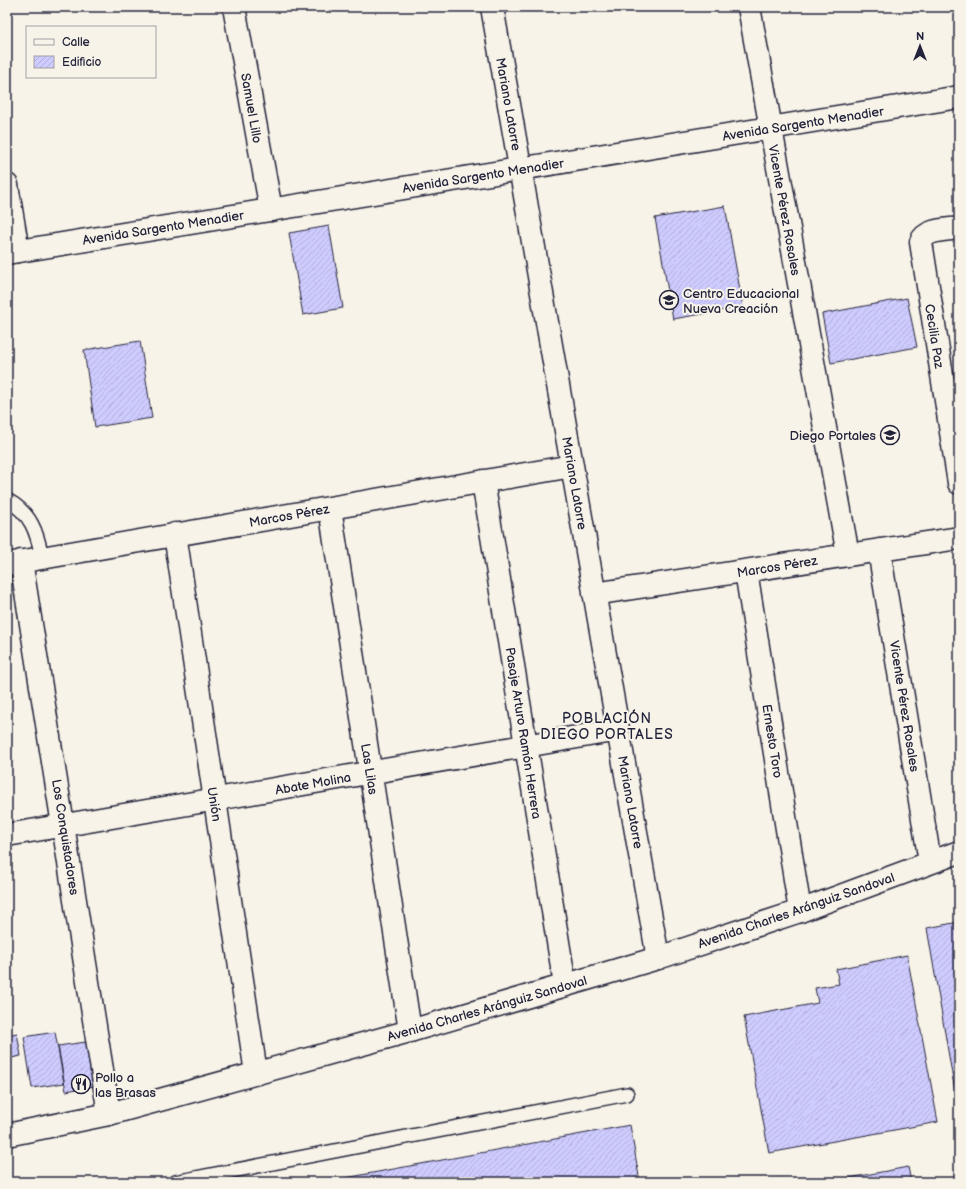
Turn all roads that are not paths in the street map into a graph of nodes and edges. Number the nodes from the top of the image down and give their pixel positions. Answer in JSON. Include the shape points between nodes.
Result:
{"nodes":[{"id":1,"x":234,"y":7,"type":"edge"},
{"id":2,"x":492,"y":7,"type":"edge"},
{"id":3,"x":749,"y":7,"type":"edge"},
{"id":4,"x":959,"y":97,"type":"edge"},
{"id":5,"x":771,"y":128,"type":"junction"},
{"id":6,"x":520,"y":169,"type":"junction"},
{"id":7,"x":7,"y":185,"type":"edge"},
{"id":8,"x":271,"y":210,"type":"junction"},
{"id":9,"x":959,"y":228,"type":"edge"},
{"id":10,"x":13,"y":252,"type":"edge"},
{"id":11,"x":572,"y":466,"type":"junction"},
{"id":12,"x":482,"y":481,"type":"junction"},
{"id":13,"x":959,"y":483,"type":"edge"},
{"id":14,"x":7,"y":500,"type":"edge"},
{"id":15,"x":330,"y":508,"type":"junction"},
{"id":16,"x":175,"y":534,"type":"junction"},
{"id":17,"x":959,"y":538,"type":"edge"},
{"id":18,"x":879,"y":550,"type":"junction"},
{"id":19,"x":848,"y":555,"type":"junction"},
{"id":20,"x":23,"y":561,"type":"edge"},
{"id":21,"x":746,"y":571,"type":"junction"},
{"id":22,"x":594,"y":594,"type":"junction"},
{"id":23,"x":618,"y":730,"type":"junction"},
{"id":24,"x":526,"y":746,"type":"junction"},
{"id":25,"x":370,"y":773,"type":"junction"},
{"id":26,"x":214,"y":800,"type":"junction"},
{"id":27,"x":64,"y":825,"type":"junction"},
{"id":28,"x":7,"y":835,"type":"edge"},
{"id":29,"x":959,"y":852,"type":"edge"},
{"id":30,"x":930,"y":862,"type":"junction"},
{"id":31,"x":800,"y":911,"type":"junction"},
{"id":32,"x":658,"y":958,"type":"junction"},
{"id":33,"x":565,"y":986,"type":"junction"},
{"id":34,"x":410,"y":1031,"type":"junction"},
{"id":35,"x":256,"y":1073,"type":"junction"},
{"id":36,"x":627,"y":1094,"type":"dead end"},
{"id":37,"x":109,"y":1114,"type":"junction"},
{"id":38,"x":7,"y":1134,"type":"edge"},
{"id":39,"x":175,"y":1182,"type":"edge"}],
"edges":[{"from":1,"to":8,"type":"street","name":"Samuel Lillo"},
{"from":2,"to":6,"type":"street","name":"Mariano Latorre"},
{"from":3,"to":5,"type":"street","name":"Vicente Pérez Rosales"},
{"from":4,"to":5,"type":"street","name":"Avenida Sargento Menadier"},
{"from":5,"to":6,"type":"street","name":"Avenida Sargento Menadier"},
{"from":5,"to":19,"type":"street","name":"Vicente Pérez Rosales"},
{"from":6,"to":8,"type":"street","name":"Avenida Sargento Menadier"},
{"from":6,"to":11,"type":"street","name":"Mariano Latorre"},
{"from":7,"to":10,"type":"street"},
{"from":8,"to":10,"type":"street","name":"Avenida Sargento Menadier"},
{"from":9,"to":13,"type":"street","name":"Cecilia Paz","via":[[929,233],[922,238],[921,246]]},
{"from":11,"to":12,"type":"street","name":"Marcos Pérez"},
{"from":11,"to":22,"type":"street","name":"Mariano Latorre"},
{"from":12,"to":15,"type":"street","name":"Marcos Pérez"},
{"from":12,"to":24,"type":"street","name":"Pasaje Arturo Ramón Herrera"},
{"from":14,"to":20,"type":"lane","via":[[24,513],[37,534]]},
{"from":15,"to":16,"type":"street","name":"Marcos Pérez"},
{"from":15,"to":25,"type":"street","name":"Las Lilas"},
{"from":16,"to":20,"type":"street","name":"Marcos Pérez"},
{"from":16,"to":26,"type":"street","name":"Unión"},
{"from":17,"to":18,"type":"street","name":"Marcos Pérez"},
{"from":18,"to":19,"type":"street","name":"Marcos Pérez"},
{"from":18,"to":30,"type":"street","name":"Vicente Pérez Rosales"},
{"from":19,"to":21,"type":"street","name":"Marcos Pérez"},
{"from":20,"to":27,"type":"street","name":"Los Conquistadores"},
{"from":21,"to":22,"type":"street","name":"Marcos Pérez"},
{"from":21,"to":31,"type":"street","name":"Ernesto Toro"},
{"from":22,"to":23,"type":"street","name":"Mariano Latorre"},
{"from":23,"to":24,"type":"street","name":"Abate Molina"},
{"from":23,"to":32,"type":"street","name":"Mariano Latorre"},
{"from":24,"to":25,"type":"street","name":"Abate Molina"},
{"from":24,"to":33,"type":"street","name":"Pasaje Arturo Ramón Herrera"},
{"from":25,"to":26,"type":"street","name":"Abate Molina"},
{"from":25,"to":34,"type":"street","name":"Las Lilas"},
{"from":26,"to":27,"type":"street","name":"Abate Molina"},
{"from":26,"to":35,"type":"street","name":"Unión"},
{"from":27,"to":28,"type":"street","name":"Abate Molina"},
{"from":27,"to":37,"type":"street","name":"Los Conquistadores"},
{"from":29,"to":30,"type":"street","name":"Avenida Charles Aránguiz Sandoval"},
{"from":30,"to":31,"type":"street","name":"Avenida Charles Aránguiz Sandoval"},
{"from":31,"to":32,"type":"street","name":"Avenida Charles Aránguiz Sandoval"},
{"from":32,"to":33,"type":"street","name":"Avenida Charles Aránguiz Sandoval"},
{"from":33,"to":34,"type":"street","name":"Avenida Charles Aránguiz Sandoval"},
{"from":34,"to":35,"type":"street","name":"Avenida Charles Aránguiz Sandoval"},
{"from":35,"to":37,"type":"street","name":"Avenida Charles Aránguiz Sandoval"},
{"from":36,"to":39,"type":"lane"},
{"from":37,"to":38,"type":"street","name":"Avenida Charles Aránguiz Sandoval"}]}
